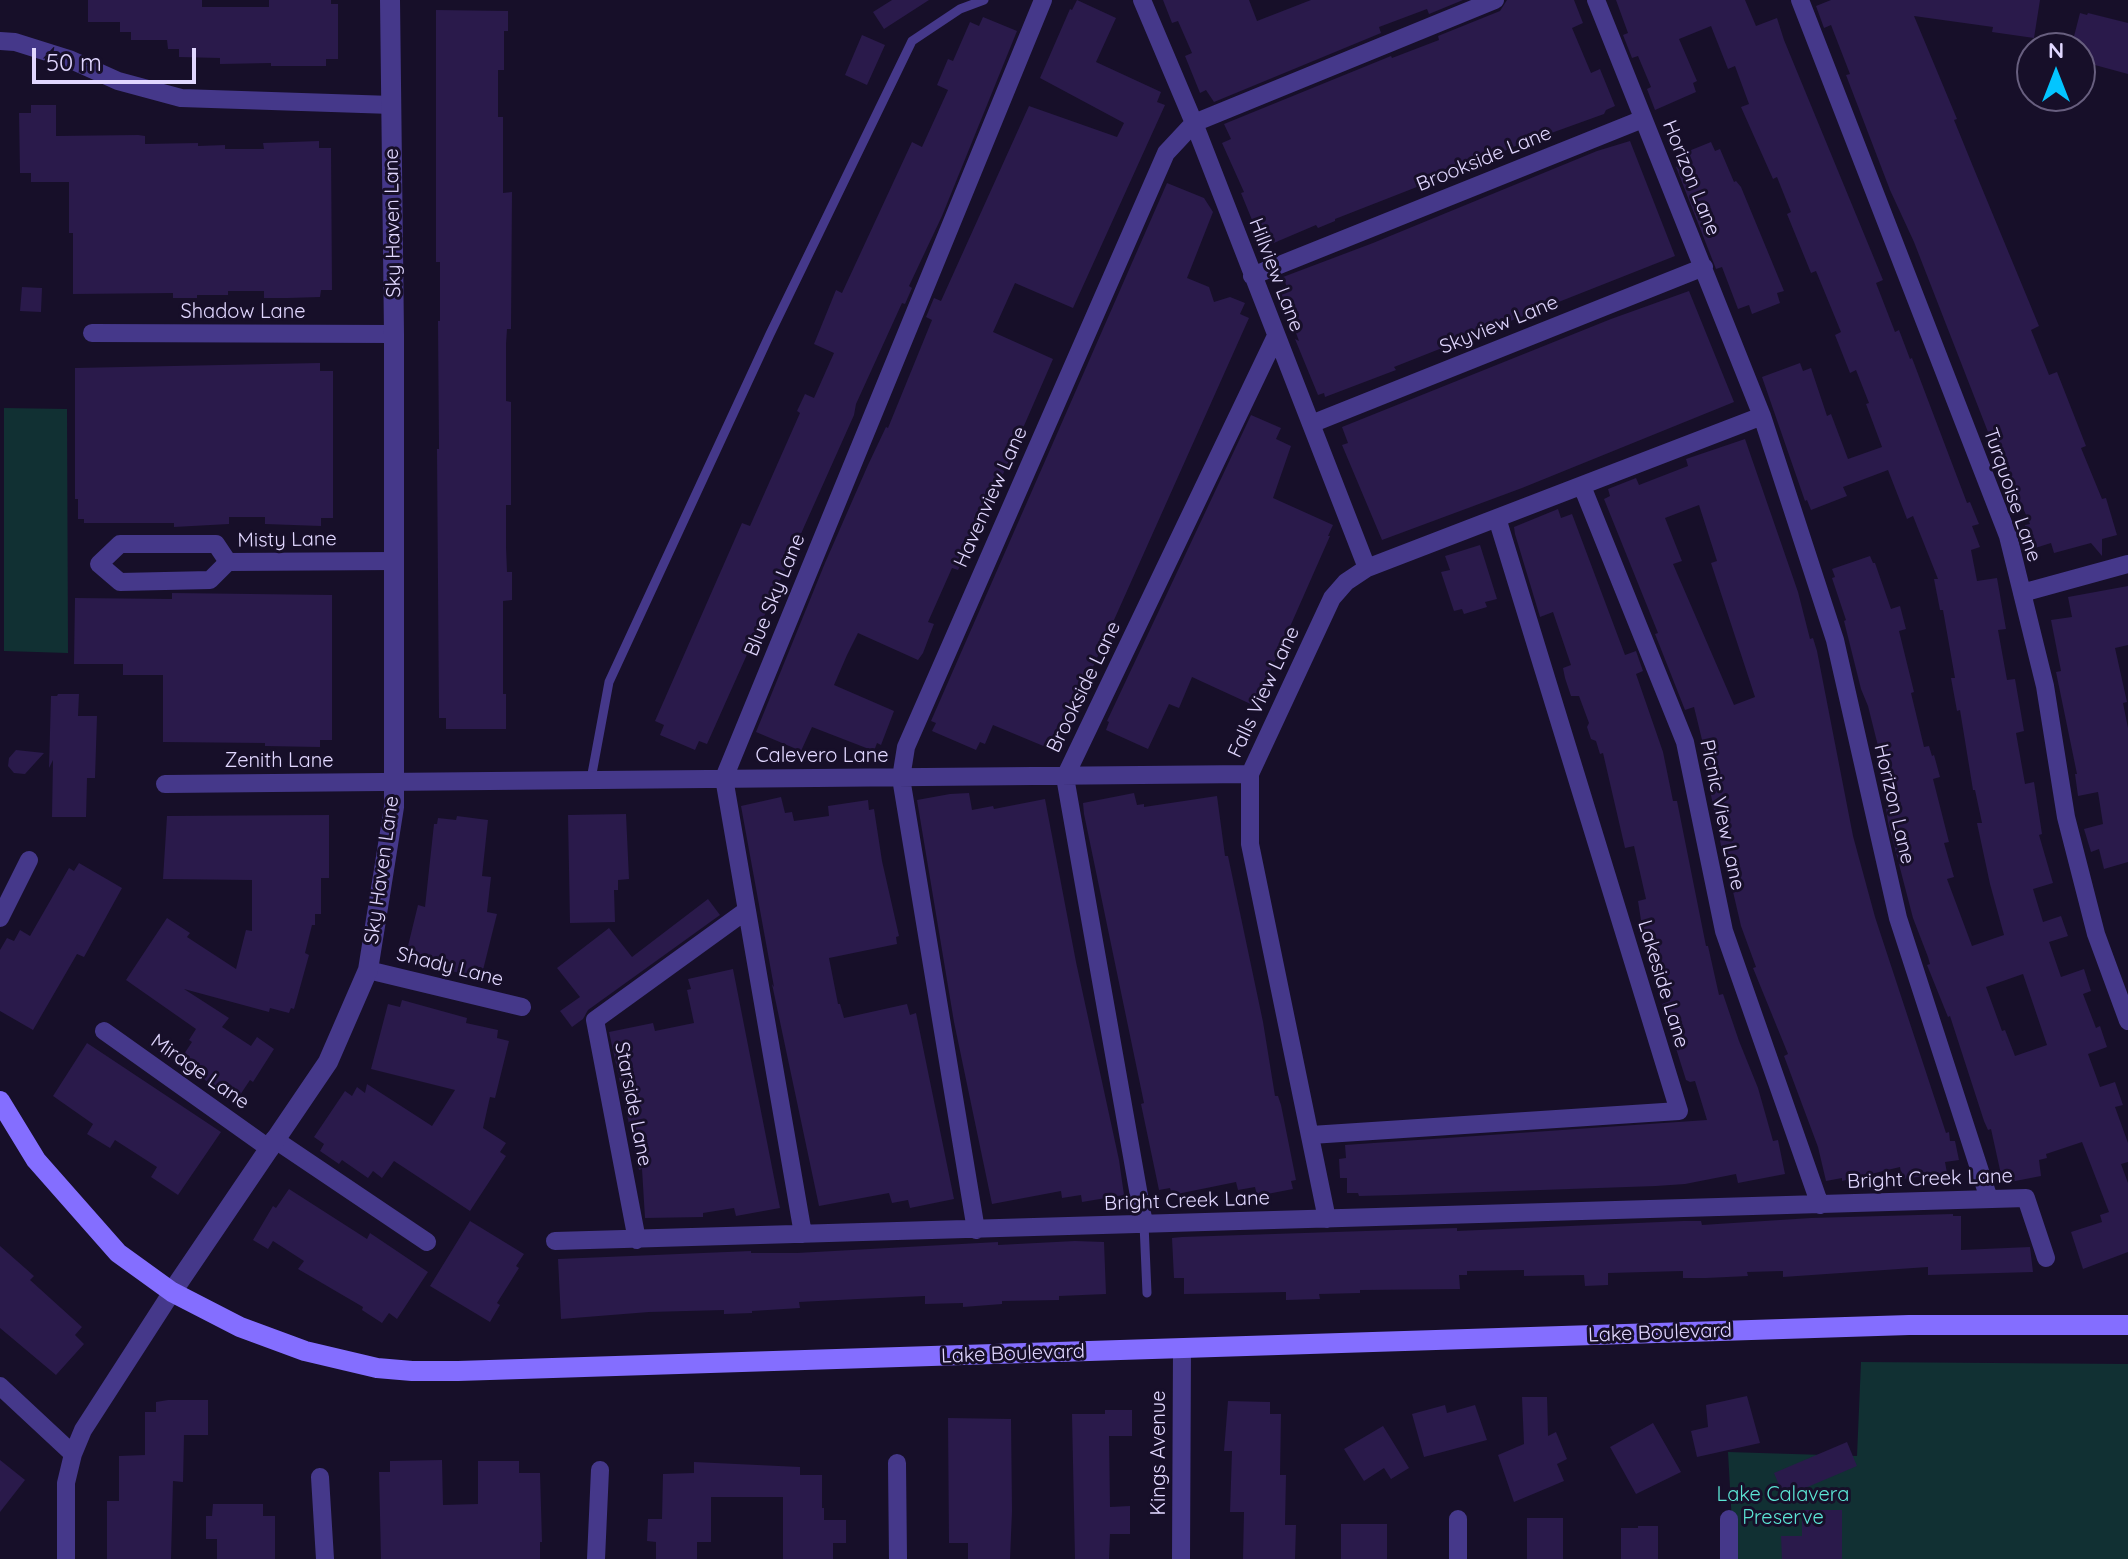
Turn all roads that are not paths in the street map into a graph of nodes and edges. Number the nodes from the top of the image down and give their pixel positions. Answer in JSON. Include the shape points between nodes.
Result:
{"nodes":[{"id":1,"x":390,"y":0,"type":"edge"},
{"id":2,"x":984,"y":0,"type":"edge"},
{"id":3,"x":1043,"y":0,"type":"edge"},
{"id":4,"x":1142,"y":0,"type":"edge"},
{"id":5,"x":1495,"y":0,"type":"edge"},
{"id":6,"x":1596,"y":0,"type":"edge"},
{"id":7,"x":1800,"y":0,"type":"edge"},
{"id":8,"x":0,"y":41,"type":"edge"},
{"id":9,"x":392,"y":105,"type":"junction"},
{"id":10,"x":1643,"y":119,"type":"junction"},
{"id":11,"x":1194,"y":123,"type":"junction"},
{"id":12,"x":1704,"y":267,"type":"junction"},
{"id":13,"x":1252,"y":276,"type":"junction"},
{"id":14,"x":92,"y":333,"type":"dead end"},
{"id":15,"x":394,"y":334,"type":"junction"},
{"id":16,"x":1276,"y":336,"type":"junction"},
{"id":17,"x":1762,"y":416,"type":"junction"},
{"id":18,"x":1311,"y":424,"type":"junction"},
{"id":19,"x":1582,"y":486,"type":"junction"},
{"id":20,"x":1497,"y":518,"type":"junction"},
{"id":21,"x":394,"y":561,"type":"junction"},
{"id":22,"x":228,"y":562,"type":"junction"},
{"id":23,"x":2128,"y":564,"type":"edge"},
{"id":24,"x":1367,"y":568,"type":"junction"},
{"id":25,"x":2022,"y":593,"type":"junction"},
{"id":26,"x":1250,"y":774,"type":"junction"},
{"id":27,"x":1065,"y":777,"type":"junction"},
{"id":28,"x":724,"y":778,"type":"junction"},
{"id":29,"x":901,"y":778,"type":"junction"},
{"id":30,"x":591,"y":779,"type":"junction"},
{"id":31,"x":394,"y":782,"type":"junction"},
{"id":32,"x":165,"y":784,"type":"dead end"},
{"id":33,"x":29,"y":860,"type":"dead end"},
{"id":34,"x":747,"y":910,"type":"junction"},
{"id":35,"x":0,"y":918,"type":"edge"},
{"id":36,"x":368,"y":970,"type":"junction"},
{"id":37,"x":522,"y":1007,"type":"dead end"},
{"id":38,"x":2128,"y":1021,"type":"edge"},
{"id":39,"x":104,"y":1031,"type":"dead end"},
{"id":40,"x":0,"y":1101,"type":"edge"},
{"id":41,"x":1788,"y":1113,"type":"joint"},
{"id":42,"x":1311,"y":1135,"type":"junction"},
{"id":43,"x":272,"y":1144,"type":"junction"},
{"id":44,"x":1989,"y":1199,"type":"junction"},
{"id":45,"x":1820,"y":1205,"type":"junction"},
{"id":46,"x":1327,"y":1219,"type":"junction"},
{"id":47,"x":1144,"y":1224,"type":"junction"},
{"id":48,"x":976,"y":1230,"type":"junction"},
{"id":49,"x":803,"y":1234,"type":"junction"},
{"id":50,"x":637,"y":1240,"type":"junction"},
{"id":51,"x":555,"y":1241,"type":"dead end"},
{"id":52,"x":427,"y":1242,"type":"dead end"},
{"id":53,"x":2046,"y":1258,"type":"dead end"},
{"id":54,"x":172,"y":1292,"type":"junction"},
{"id":55,"x":1147,"y":1293,"type":"dead end"},
{"id":56,"x":2128,"y":1325,"type":"edge"},
{"id":57,"x":1182,"y":1348,"type":"junction"},
{"id":58,"x":0,"y":1386,"type":"edge"},
{"id":59,"x":73,"y":1454,"type":"junction"},
{"id":60,"x":897,"y":1463,"type":"dead end"},
{"id":61,"x":600,"y":1470,"type":"dead end"},
{"id":62,"x":320,"y":1477,"type":"dead end"},
{"id":63,"x":1458,"y":1519,"type":"dead end"},
{"id":64,"x":1729,"y":1519,"type":"dead end"},
{"id":65,"x":66,"y":1559,"type":"edge"},
{"id":66,"x":325,"y":1559,"type":"edge"},
{"id":67,"x":596,"y":1559,"type":"edge"},
{"id":68,"x":898,"y":1559,"type":"edge"},
{"id":69,"x":1181,"y":1559,"type":"edge"},
{"id":70,"x":1458,"y":1559,"type":"edge"},
{"id":71,"x":1729,"y":1559,"type":"edge"}],
"edges":[{"from":1,"to":9,"type":"street","name":"Sky Haven Lane"},
{"from":2,"to":30,"type":"lane","via":[[960,9],[912,41],[609,682]]},
{"from":3,"to":28,"type":"street","name":"Blue Sky Lane"},
{"from":4,"to":11,"type":"street","name":"Hillview Lane"},
{"from":5,"to":11,"type":"street","name":"Havenview Lane"},
{"from":6,"to":10,"type":"street","name":"Horizon Lane"},
{"from":7,"to":25,"type":"street","name":"Turquoise Lane","via":[[2008,536]]},
{"from":8,"to":9,"type":"street","via":[[181,98]]},
{"from":9,"to":15,"type":"street","name":"Sky Haven Lane"},
{"from":10,"to":12,"type":"street","name":"Horizon Lane"},
{"from":10,"to":13,"type":"street","name":"Brookside Lane"},
{"from":11,"to":13,"type":"street","name":"Hillview Lane"},
{"from":11,"to":29,"type":"street","name":"Havenview Lane","via":[[1166,153],[906,747]]},
{"from":12,"to":17,"type":"street","name":"Horizon Lane"},
{"from":12,"to":18,"type":"street","name":"Skyview Lane"},
{"from":13,"to":16,"type":"street","name":"Hillview Lane"},
{"from":14,"to":15,"type":"street","name":"Shadow Lane"},
{"from":15,"to":21,"type":"street","name":"Sky Haven Lane"},
{"from":16,"to":18,"type":"street","name":"Hillview Lane"},
{"from":16,"to":27,"type":"street","name":"Brookside Lane"},
{"from":17,"to":19,"type":"street","name":"Falls View Lane"},
{"from":17,"to":44,"type":"street","name":"Horizon Lane","via":[[1835,640],[1898,918]]},
{"from":18,"to":24,"type":"street","name":"Hillview Lane"},
{"from":19,"to":20,"type":"street","name":"Falls View Lane"},
{"from":19,"to":41,"type":"street","name":"Picnic View Lane","via":[[1685,742],[1724,931]]},
{"from":20,"to":24,"type":"street","name":"Falls View Lane"},
{"from":20,"to":42,"type":"street","name":"Lakeside Lane","via":[[1679,1111]]},
{"from":21,"to":22,"type":"street","name":"Misty Lane"},
{"from":21,"to":31,"type":"street","name":"Sky Haven Lane"},
{"from":22,"to":22,"type":"street","name":"Misty Lane","via":[[210,580],[120,582],[99,564],[120,544],[216,544]]},
{"from":23,"to":25,"type":"street"},
{"from":24,"to":26,"type":"street","name":"Falls View Lane","via":[[1332,598]]},
{"from":25,"to":38,"type":"street","name":"Turquoise Lane","via":[[2045,686],[2066,817],[2096,934]]},
{"from":26,"to":27,"type":"street","name":"Calevero Lane"},
{"from":26,"to":42,"type":"street","name":"Falls View Lane","via":[[1250,844]]},
{"from":27,"to":29,"type":"street","name":"Calevero Lane"},
{"from":27,"to":47,"type":"street","name":"Brookside Lane"},
{"from":28,"to":29,"type":"street","name":"Calevero Lane"},
{"from":28,"to":30,"type":"street","name":"Calevero Lane"},
{"from":28,"to":34,"type":"street"},
{"from":29,"to":48,"type":"street","name":"Havenview Lane"},
{"from":30,"to":31,"type":"street","name":"Calevero Lane"},
{"from":31,"to":32,"type":"street","name":"Zenith Lane"},
{"from":31,"to":36,"type":"street","name":"Sky Haven Lane"},
{"from":33,"to":35,"type":"street"},
{"from":34,"to":49,"type":"street"},
{"from":34,"to":50,"type":"street","name":"Starside Lane","via":[[595,1020]]},
{"from":36,"to":37,"type":"street","name":"Shady Lane"},
{"from":36,"to":43,"type":"street","name":"Sky Haven Lane","via":[[328,1062]]},
{"from":39,"to":43,"type":"street","name":"Mirage Lane"},
{"from":40,"to":54,"type":"main road","name":"Lake Boulevard","via":[[36,1160],[118,1253]]},
{"from":41,"to":45,"type":"street","name":"Bright Creek Lane"},
{"from":42,"to":46,"type":"street","name":"Falls View Lane"},
{"from":43,"to":52,"type":"street","name":"Mirage Lane"},
{"from":43,"to":54,"type":"street","name":"Sky Haven Lane"},
{"from":44,"to":45,"type":"street","name":"Bright Creek Lane"},
{"from":44,"to":53,"type":"street","name":"Bright Creek Lane","via":[[2026,1198]]},
{"from":45,"to":46,"type":"street","name":"Bright Creek Lane"},
{"from":46,"to":47,"type":"street","name":"Bright Creek Lane"},
{"from":47,"to":48,"type":"street","name":"Bright Creek Lane"},
{"from":47,"to":55,"type":"lane"},
{"from":48,"to":49,"type":"street","name":"Bright Creek Lane"},
{"from":49,"to":50,"type":"street","name":"Bright Creek Lane"},
{"from":50,"to":51,"type":"street","name":"Bright Creek Lane"},
{"from":54,"to":57,"type":"main road","name":"Lake Boulevard","via":[[240,1327],[305,1351],[412,1371]]},
{"from":54,"to":59,"type":"street","name":"Sky Haven Lane"},
{"from":56,"to":57,"type":"main road","name":"Lake Boulevard","via":[[1909,1325]]},
{"from":57,"to":69,"type":"street","name":"Kings Avenue"},
{"from":58,"to":59,"type":"street"},
{"from":59,"to":65,"type":"street","name":"Sky Haven Lane","via":[[66,1483]]},
{"from":60,"to":68,"type":"street"},
{"from":61,"to":67,"type":"street"},
{"from":62,"to":66,"type":"street"},
{"from":63,"to":70,"type":"street"},
{"from":64,"to":71,"type":"street"}]}
